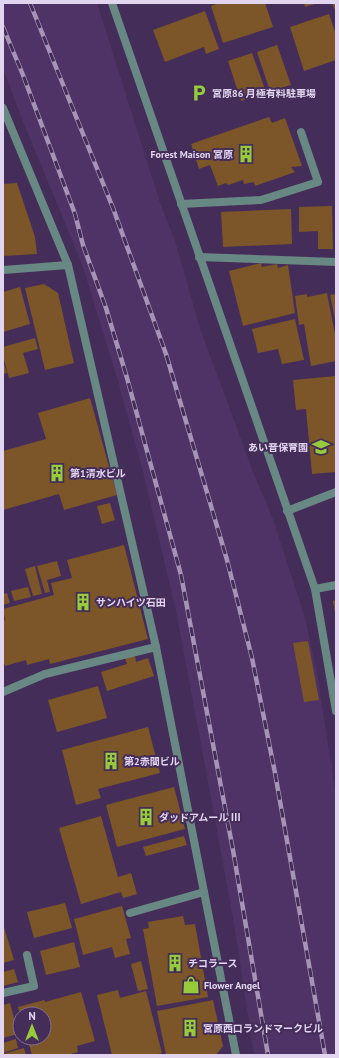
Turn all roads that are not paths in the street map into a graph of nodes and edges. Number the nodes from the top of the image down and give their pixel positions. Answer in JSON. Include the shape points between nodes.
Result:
{"nodes":[{"id":1,"x":112,"y":3,"type":"edge"},
{"id":2,"x":3,"y":108,"type":"edge"},
{"id":3,"x":301,"y":132,"type":"dead end"},
{"id":4,"x":181,"y":204,"type":"junction"},
{"id":5,"x":199,"y":257,"type":"junction"},
{"id":6,"x":336,"y":262,"type":"edge"},
{"id":7,"x":68,"y":265,"type":"junction"},
{"id":8,"x":3,"y":270,"type":"edge"},
{"id":9,"x":336,"y":492,"type":"edge"},
{"id":10,"x":287,"y":511,"type":"junction"},
{"id":11,"x":336,"y":585,"type":"edge"},
{"id":12,"x":315,"y":589,"type":"junction"},
{"id":13,"x":156,"y":647,"type":"junction"},
{"id":14,"x":3,"y":692,"type":"edge"},
{"id":15,"x":336,"y":711,"type":"edge"},
{"id":16,"x":204,"y":892,"type":"junction"},
{"id":17,"x":130,"y":913,"type":"dead end"},
{"id":18,"x":27,"y":955,"type":"dead end"},
{"id":19,"x":3,"y":993,"type":"edge"},
{"id":20,"x":236,"y":1055,"type":"edge"}],
"edges":[{"from":1,"to":4,"type":"street"},
{"from":2,"to":7,"type":"street"},
{"from":3,"to":4,"type":"street","via":[[318,182],[261,200]]},
{"from":4,"to":5,"type":"street"},
{"from":5,"to":6,"type":"street"},
{"from":5,"to":10,"type":"street"},
{"from":7,"to":8,"type":"street"},
{"from":7,"to":13,"type":"street"},
{"from":9,"to":10,"type":"street"},
{"from":10,"to":12,"type":"street"},
{"from":11,"to":12,"type":"street"},
{"from":12,"to":15,"type":"street"},
{"from":13,"to":14,"type":"street","via":[[45,674]]},
{"from":13,"to":16,"type":"street"},
{"from":16,"to":17,"type":"street"},
{"from":16,"to":20,"type":"street"},
{"from":18,"to":19,"type":"street","via":[[34,986]]}]}
